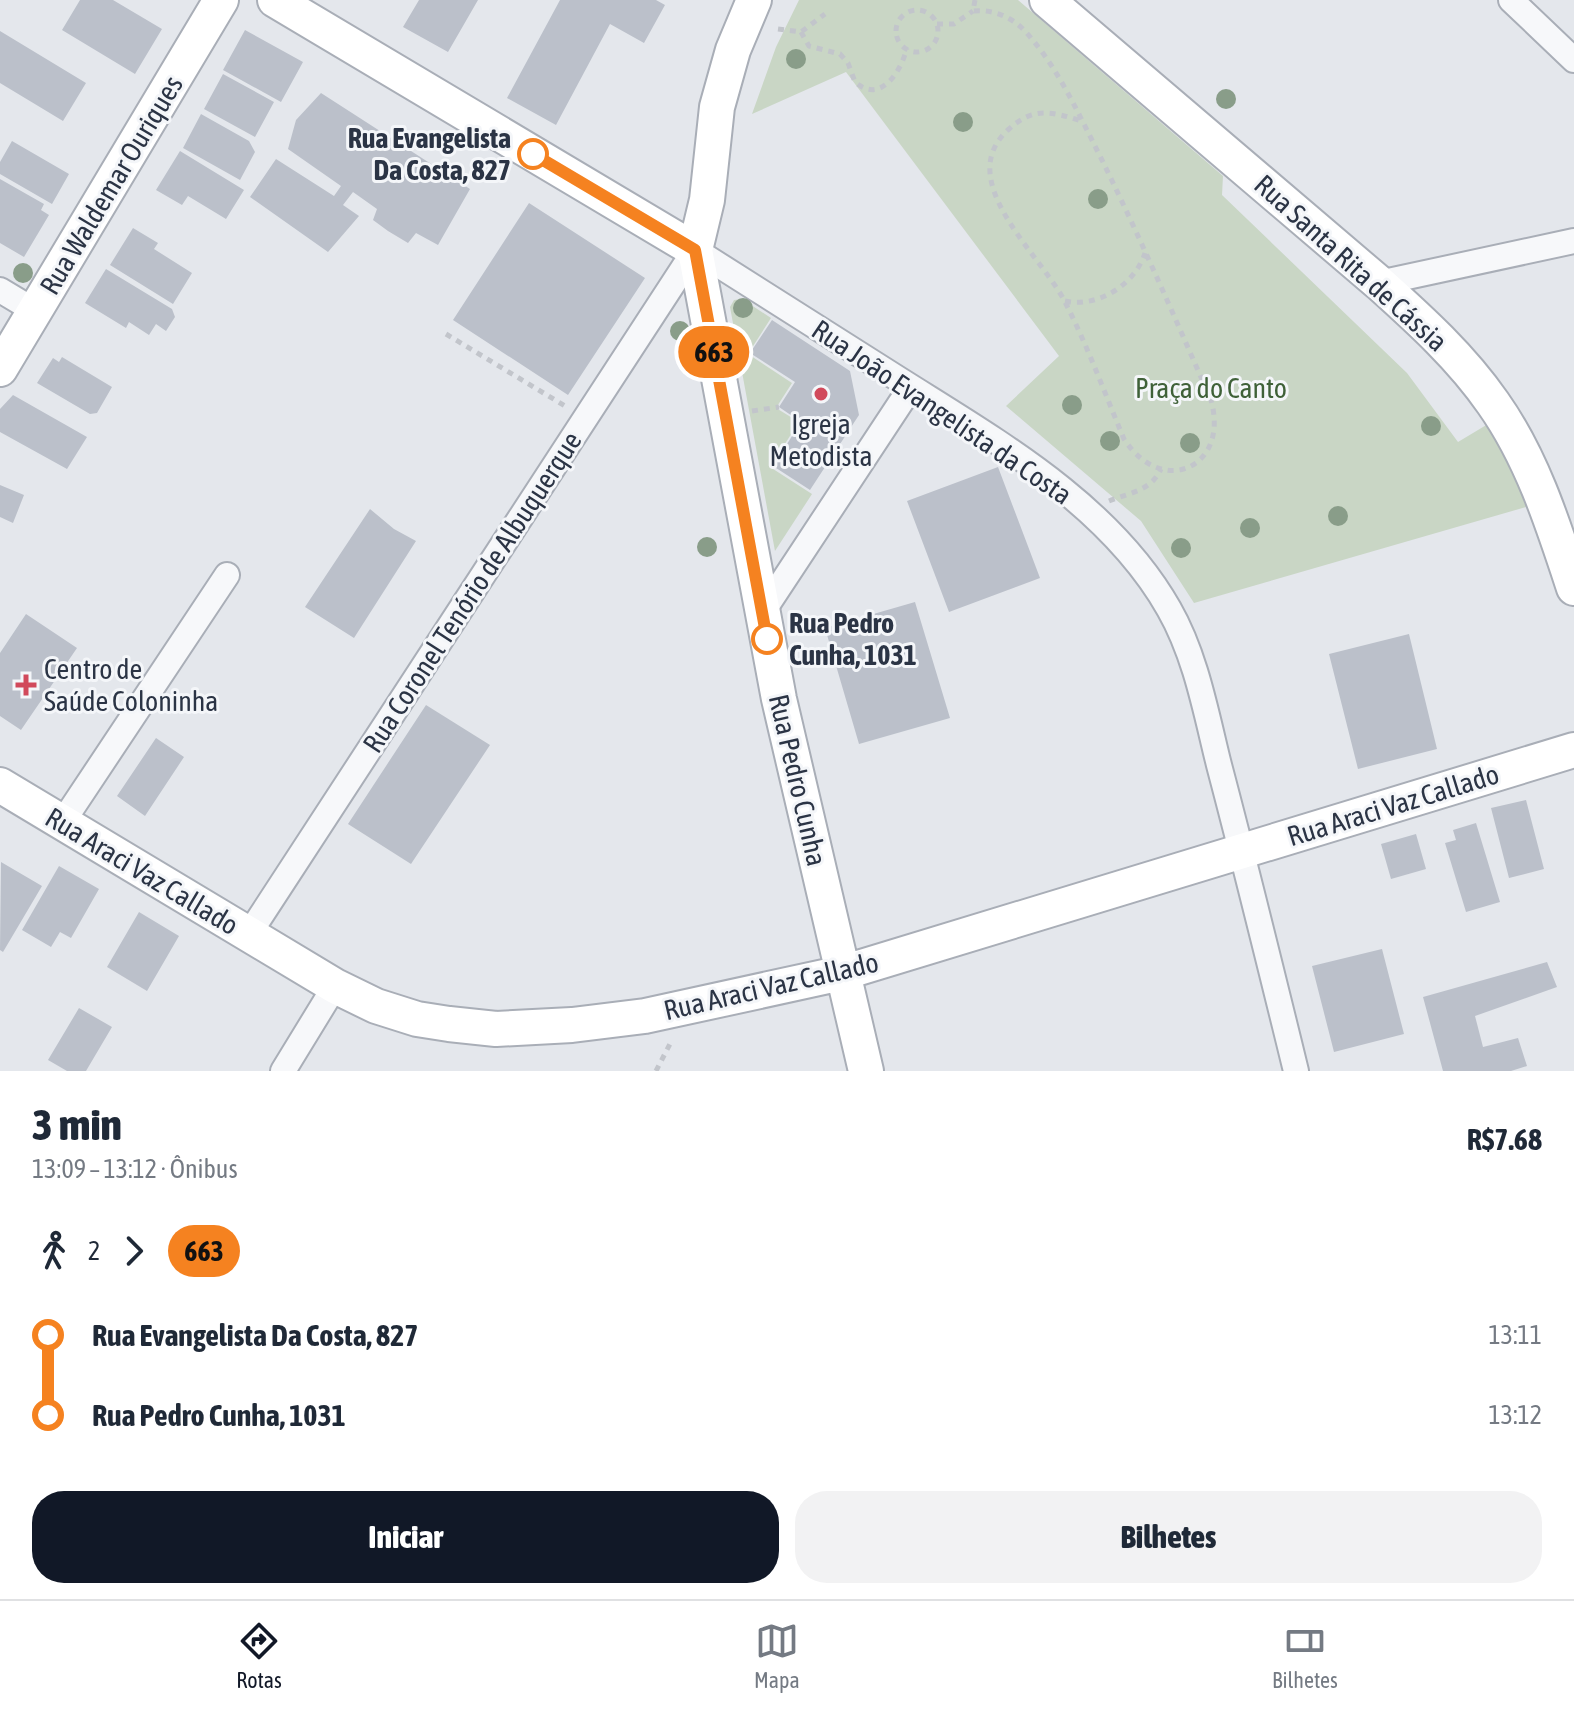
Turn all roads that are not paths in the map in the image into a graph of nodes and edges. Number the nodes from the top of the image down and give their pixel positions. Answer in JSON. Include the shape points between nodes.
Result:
{"nodes":[{"id":1,"x":221,"y":0,"type":"edge"},
{"id":2,"x":275,"y":0,"type":"edge"},
{"id":3,"x":754,"y":0,"type":"edge"},
{"id":4,"x":1047,"y":0,"type":"edge"},
{"id":5,"x":1511,"y":0,"type":"edge"},
{"id":6,"x":1574,"y":60,"type":"edge"},
{"id":7,"x":1574,"y":241,"type":"edge"},
{"id":8,"x":695,"y":250,"type":"junction"},
{"id":9,"x":1379,"y":283,"type":"junction"},
{"id":10,"x":0,"y":290,"type":"edge"},
{"id":11,"x":35,"y":311,"type":"junction"},
{"id":12,"x":0,"y":369,"type":"edge"},
{"id":13,"x":911,"y":387,"type":"junction"},
{"id":14,"x":227,"y":575,"type":"dead end"},
{"id":15,"x":1574,"y":588,"type":"edge"},
{"id":16,"x":762,"y":613,"type":"junction"},
{"id":17,"x":1574,"y":750,"type":"edge"},
{"id":18,"x":0,"y":785,"type":"edge"},
{"id":19,"x":62,"y":823,"type":"junction"},
{"id":20,"x":1242,"y":852,"type":"junction"},
{"id":21,"x":249,"y":934,"type":"junction"},
{"id":22,"x":842,"y":973,"type":"junction"},
{"id":23,"x":335,"y":986,"type":"junction"},
{"id":24,"x":283,"y":1071,"type":"edge"},
{"id":25,"x":866,"y":1071,"type":"edge"},
{"id":26,"x":1296,"y":1071,"type":"edge"}],
"edges":[{"from":1,"to":11,"type":"street","name":"Rua Waldemar Ouriques"},
{"from":2,"to":8,"type":"street","name":"Rua João Evangelista da Costa"},
{"from":3,"to":8,"type":"street","via":[[717,107],[707,200]]},
{"from":4,"to":9,"type":"street","name":"Rua Santa Rita de Cássia"},
{"from":5,"to":6,"type":"street"},
{"from":7,"to":9,"type":"street"},
{"from":8,"to":13,"type":"street","name":"Rua João Evangelista da Costa"},
{"from":8,"to":16,"type":"street","name":"Rua Pedro Cunha"},
{"from":8,"to":21,"type":"street","name":"Rua Coronel Tenório de Albuquerque"},
{"from":9,"to":15,"type":"street","name":"Rua Santa Rita de Cássia","via":[[1433,332],[1494,403],[1526,460]]},
{"from":10,"to":11,"type":"street"},
{"from":11,"to":12,"type":"street","name":"Rua Waldemar Ouriques"},
{"from":13,"to":16,"type":"street"},
{"from":13,"to":20,"type":"street","name":"Rua João Evangelista da Costa","via":[[1043,475],[1091,513],[1135,559],[1170,610],[1192,661]]},
{"from":14,"to":19,"type":"street"},
{"from":16,"to":22,"type":"street","name":"Rua Pedro Cunha"},
{"from":17,"to":20,"type":"street","name":"Rua Araci Vaz Callado"},
{"from":18,"to":19,"type":"street","name":"Rua Araci Vaz Callado"},
{"from":19,"to":21,"type":"street","name":"Rua Araci Vaz Callado"},
{"from":20,"to":22,"type":"street","name":"Rua Araci Vaz Callado"},
{"from":20,"to":26,"type":"street","name":"Rua João Evangelista da Costa"},
{"from":21,"to":23,"type":"street","name":"Rua Araci Vaz Callado"},
{"from":22,"to":23,"type":"street","name":"Rua Araci Vaz Callado","via":[[645,1016],[496,1029],[417,1019]]},
{"from":22,"to":25,"type":"street","name":"Rua Pedro Cunha"},
{"from":23,"to":24,"type":"street"}]}
